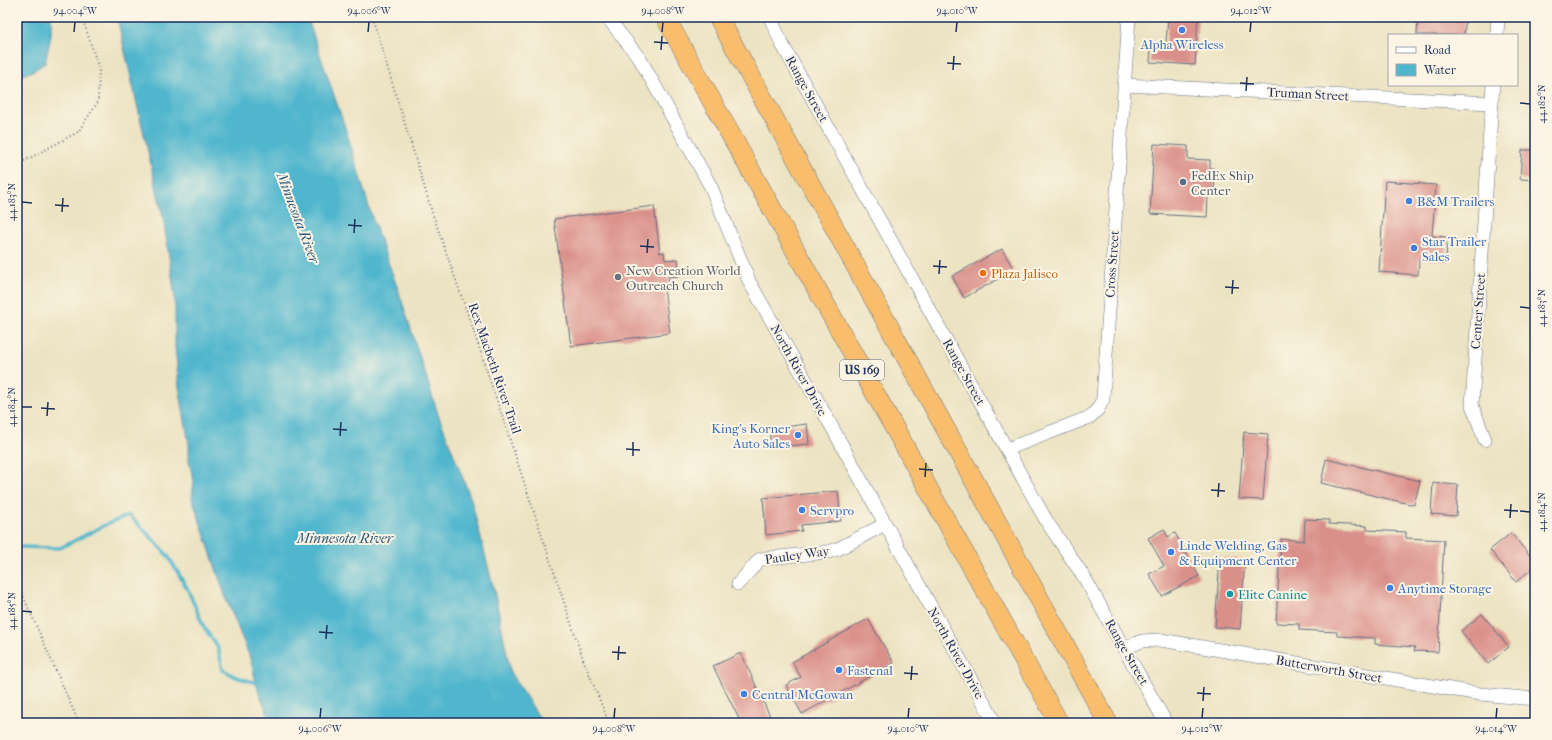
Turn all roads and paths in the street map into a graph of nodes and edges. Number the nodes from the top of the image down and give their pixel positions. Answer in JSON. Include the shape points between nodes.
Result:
{"nodes":[{"id":1,"x":82,"y":17,"type":"edge"},
{"id":2,"x":372,"y":17,"type":"edge"},
{"id":3,"x":607,"y":17,"type":"edge"},
{"id":4,"x":665,"y":17,"type":"edge"},
{"id":5,"x":718,"y":17,"type":"edge"},
{"id":6,"x":770,"y":17,"type":"edge"},
{"id":7,"x":1128,"y":17,"type":"edge"},
{"id":8,"x":1498,"y":17,"type":"edge"},
{"id":9,"x":1497,"y":34,"type":"edge"},
{"id":10,"x":1124,"y":85,"type":"junction"},
{"id":11,"x":1493,"y":86,"type":"edge"},
{"id":12,"x":1492,"y":103,"type":"junction"},
{"id":13,"x":17,"y":164,"type":"edge"},
{"id":14,"x":1485,"y":440,"type":"dead end"},
{"id":15,"x":1007,"y":449,"type":"junction"},
{"id":16,"x":885,"y":524,"type":"junction"},
{"id":17,"x":17,"y":582,"type":"edge"},
{"id":18,"x":738,"y":584,"type":"dead end"},
{"id":19,"x":1125,"y":648,"type":"junction"},
{"id":20,"x":1535,"y":699,"type":"edge"},
{"id":21,"x":79,"y":723,"type":"edge"},
{"id":22,"x":609,"y":723,"type":"edge"},
{"id":23,"x":995,"y":723,"type":"edge"},
{"id":24,"x":1059,"y":723,"type":"edge"},
{"id":25,"x":1108,"y":723,"type":"edge"},
{"id":26,"x":1166,"y":723,"type":"edge"}],
"edges":[{"from":1,"to":13,"type":"path","via":[[99,69],[98,102],[78,132]]},
{"from":2,"to":22,"type":"path","name":"Rex Macbeth River Trail","via":[[433,215],[583,660]]},
{"from":3,"to":16,"type":"street","name":"North River Drive","via":[[640,59],[707,180],[750,283]]},
{"from":4,"to":24,"type":"highway","number":"US 169"},
{"from":5,"to":25,"type":"highway"},
{"from":6,"to":15,"type":"street","name":"Range Street","via":[[782,44]]},
{"from":7,"to":10,"type":"street","name":"Cross Street"},
{"from":8,"to":9,"type":"street"},
{"from":10,"to":12,"type":"street","name":"Truman Street"},
{"from":10,"to":15,"type":"street","name":"Cross Street","via":[[1103,399],[1090,417]]},
{"from":11,"to":12,"type":"street","name":"Center Street"},
{"from":12,"to":14,"type":"street","name":"Center Street","via":[[1472,405]]},
{"from":15,"to":19,"type":"street","name":"Range Street"},
{"from":16,"to":18,"type":"street","name":"Pauley Way","via":[[828,552],[760,559]]},
{"from":16,"to":23,"type":"street","name":"North River Drive"},
{"from":17,"to":21,"type":"path"},
{"from":19,"to":20,"type":"street","name":"Butterworth Street","via":[[1142,641],[1161,640],[1480,694]]},
{"from":19,"to":26,"type":"street","name":"Range Street"}]}
